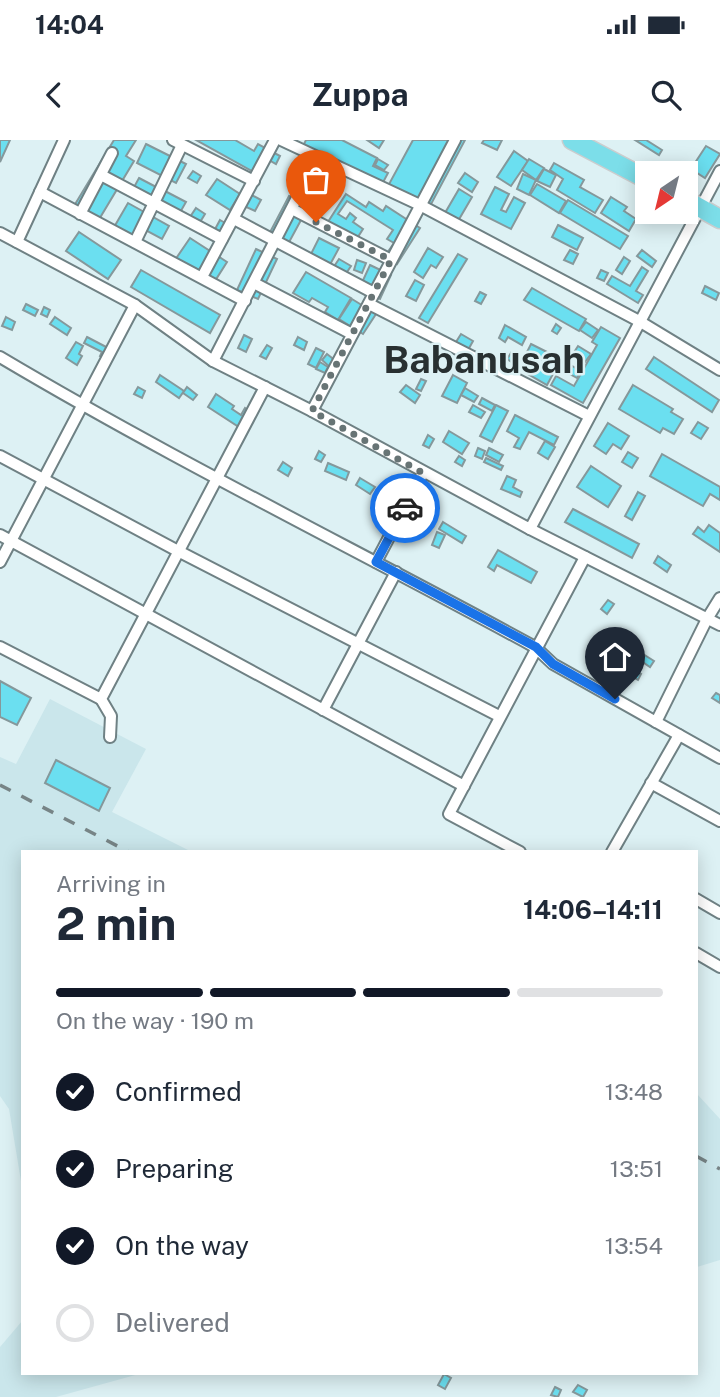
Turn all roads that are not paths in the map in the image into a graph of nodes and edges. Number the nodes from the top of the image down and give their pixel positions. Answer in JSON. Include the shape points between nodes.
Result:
{"nodes":[{"id":1,"x":64,"y":140,"type":"edge"},
{"id":2,"x":275,"y":140,"type":"edge"},
{"id":3,"x":281,"y":140,"type":"edge"},
{"id":4,"x":455,"y":140,"type":"edge"},
{"id":5,"x":572,"y":140,"type":"edge"},
{"id":6,"x":178,"y":143,"type":"edge"},
{"id":7,"x":112,"y":153,"type":"dead end"},
{"id":8,"x":317,"y":159,"type":"junction"},
{"id":9,"x":720,"y":171,"type":"edge"},
{"id":10,"x":635,"y":173,"type":"edge"},
{"id":11,"x":101,"y":175,"type":"junction"},
{"id":12,"x":254,"y":181,"type":"junction"},
{"id":13,"x":40,"y":192,"type":"junction"},
{"id":14,"x":698,"y":197,"type":"edge"},
{"id":15,"x":154,"y":203,"type":"junction"},
{"id":16,"x":420,"y":205,"type":"junction"},
{"id":17,"x":698,"y":207,"type":"edge"},
{"id":18,"x":292,"y":209,"type":"junction"},
{"id":19,"x":80,"y":214,"type":"junction"},
{"id":20,"x":234,"y":219,"type":"junction"},
{"id":21,"x":720,"y":219,"type":"edge"},
{"id":22,"x":683,"y":224,"type":"edge"},
{"id":23,"x":0,"y":234,"type":"edge"},
{"id":24,"x":222,"y":239,"type":"junction"},
{"id":25,"x":17,"y":242,"type":"junction"},
{"id":26,"x":135,"y":242,"type":"junction"},
{"id":27,"x":274,"y":242,"type":"junction"},
{"id":28,"x":391,"y":260,"type":"junction"},
{"id":29,"x":202,"y":277,"type":"junction"},
{"id":30,"x":254,"y":283,"type":"junction"},
{"id":31,"x":374,"y":293,"type":"junction"},
{"id":32,"x":246,"y":300,"type":"junction"},
{"id":33,"x":369,"y":303,"type":"junction"},
{"id":34,"x":135,"y":305,"type":"junction"},
{"id":35,"x":639,"y":321,"type":"junction"},
{"id":36,"x":352,"y":334,"type":"junction"},
{"id":37,"x":0,"y":357,"type":"edge"},
{"id":38,"x":213,"y":360,"type":"junction"},
{"id":39,"x":720,"y":370,"type":"edge"},
{"id":40,"x":265,"y":387,"type":"junction"},
{"id":41,"x":82,"y":406,"type":"junction"},
{"id":42,"x":312,"y":411,"type":"junction"},
{"id":43,"x":589,"y":416,"type":"junction"},
{"id":44,"x":0,"y":456,"type":"edge"},
{"id":45,"x":423,"y":473,"type":"junction"},
{"id":46,"x":43,"y":480,"type":"junction"},
{"id":47,"x":217,"y":480,"type":"junction"},
{"id":48,"x":530,"y":529,"type":"junction"},
{"id":49,"x":0,"y":535,"type":"edge"},
{"id":50,"x":11,"y":541,"type":"junction"},
{"id":51,"x":178,"y":551,"type":"junction"},
{"id":52,"x":585,"y":557,"type":"junction"},
{"id":53,"x":0,"y":562,"type":"edge"},
{"id":54,"x":376,"y":562,"type":"junction"},
{"id":55,"x":396,"y":572,"type":"junction"},
{"id":56,"x":720,"y":598,"type":"edge"},
{"id":57,"x":145,"y":614,"type":"junction"},
{"id":58,"x":707,"y":619,"type":"junction"},
{"id":59,"x":720,"y":625,"type":"edge"},
{"id":60,"x":358,"y":644,"type":"junction"},
{"id":61,"x":536,"y":647,"type":"junction"},
{"id":62,"x":0,"y":648,"type":"edge"},
{"id":63,"x":101,"y":699,"type":"junction"},
{"id":64,"x":323,"y":710,"type":"junction"},
{"id":65,"x":499,"y":716,"type":"junction"},
{"id":66,"x":656,"y":722,"type":"junction"},
{"id":67,"x":679,"y":735,"type":"junction"},
{"id":68,"x":110,"y":737,"type":"dead end"},
{"id":69,"x":720,"y":758,"type":"edge"},
{"id":70,"x":651,"y":783,"type":"junction"},
{"id":71,"x":464,"y":786,"type":"junction"},
{"id":72,"x":720,"y":821,"type":"edge"},
{"id":73,"x":516,"y":850,"type":"edge"},
{"id":74,"x":614,"y":850,"type":"edge"},
{"id":75,"x":698,"y":901,"type":"edge"},
{"id":76,"x":720,"y":913,"type":"edge"},
{"id":77,"x":698,"y":954,"type":"edge"},
{"id":78,"x":720,"y":967,"type":"edge"}],
"edges":[{"from":1,"to":13,"type":"street"},
{"from":2,"to":12,"type":"street"},
{"from":3,"to":8,"type":"street"},
{"from":4,"to":16,"type":"street"},
{"from":5,"to":10,"type":"main road"},
{"from":6,"to":12,"type":"street"},
{"from":6,"to":15,"type":"street"},
{"from":7,"to":11,"type":"street"},
{"from":8,"to":16,"type":"street"},
{"from":8,"to":18,"type":"street"},
{"from":9,"to":14,"type":"street"},
{"from":11,"to":15,"type":"street"},
{"from":11,"to":19,"type":"street"},
{"from":12,"to":20,"type":"street"},
{"from":13,"to":19,"type":"street"},
{"from":13,"to":25,"type":"street"},
{"from":15,"to":24,"type":"street"},
{"from":15,"to":26,"type":"street"},
{"from":16,"to":28,"type":"street"},
{"from":16,"to":35,"type":"street"},
{"from":17,"to":21,"type":"main road"},
{"from":18,"to":27,"type":"street"},
{"from":18,"to":28,"type":"street"},
{"from":19,"to":26,"type":"street"},
{"from":20,"to":24,"type":"street"},
{"from":20,"to":27,"type":"street"},
{"from":22,"to":35,"type":"street"},
{"from":23,"to":25,"type":"street"},
{"from":24,"to":29,"type":"street"},
{"from":25,"to":34,"type":"street"},
{"from":26,"to":29,"type":"street"},
{"from":27,"to":30,"type":"street"},
{"from":27,"to":31,"type":"street"},
{"from":28,"to":31,"type":"street"},
{"from":29,"to":32,"type":"street"},
{"from":30,"to":32,"type":"street"},
{"from":30,"to":36,"type":"street"},
{"from":31,"to":33,"type":"street"},
{"from":32,"to":38,"type":"street"},
{"from":33,"to":36,"type":"street"},
{"from":33,"to":43,"type":"street"},
{"from":34,"to":38,"type":"street"},
{"from":34,"to":41,"type":"street"},
{"from":35,"to":39,"type":"street"},
{"from":35,"to":43,"type":"street"},
{"from":36,"to":42,"type":"street"},
{"from":37,"to":41,"type":"street"},
{"from":38,"to":40,"type":"street"},
{"from":40,"to":42,"type":"street"},
{"from":40,"to":47,"type":"street"},
{"from":41,"to":46,"type":"street"},
{"from":41,"to":47,"type":"street"},
{"from":42,"to":45,"type":"street"},
{"from":43,"to":48,"type":"street"},
{"from":44,"to":46,"type":"street"},
{"from":45,"to":48,"type":"street"},
{"from":45,"to":54,"type":"street"},
{"from":46,"to":50,"type":"street"},
{"from":46,"to":51,"type":"street"},
{"from":47,"to":51,"type":"street"},
{"from":47,"to":54,"type":"street"},
{"from":48,"to":52,"type":"street"},
{"from":49,"to":50,"type":"street"},
{"from":50,"to":53,"type":"street"},
{"from":50,"to":57,"type":"street"},
{"from":51,"to":57,"type":"street"},
{"from":51,"to":60,"type":"street"},
{"from":52,"to":58,"type":"street"},
{"from":52,"to":61,"type":"street"},
{"from":54,"to":55,"type":"street"},
{"from":55,"to":60,"type":"street"},
{"from":55,"to":61,"type":"street"},
{"from":56,"to":58,"type":"street"},
{"from":57,"to":63,"type":"street"},
{"from":57,"to":64,"type":"street"},
{"from":58,"to":59,"type":"street"},
{"from":58,"to":66,"type":"street"},
{"from":60,"to":64,"type":"street"},
{"from":60,"to":65,"type":"street"},
{"from":61,"to":65,"type":"street"},
{"from":61,"to":66,"type":"street","via":[[553,664]]},
{"from":62,"to":63,"type":"street"},
{"from":63,"to":68,"type":"street","via":[[111,716]]},
{"from":64,"to":71,"type":"street"},
{"from":65,"to":71,"type":"street"},
{"from":66,"to":67,"type":"street"},
{"from":67,"to":69,"type":"street"},
{"from":67,"to":70,"type":"street"},
{"from":70,"to":72,"type":"street"},
{"from":70,"to":74,"type":"street"},
{"from":71,"to":73,"type":"street","via":[[449,814]]},
{"from":75,"to":76,"type":"street"},
{"from":77,"to":78,"type":"street"}]}
